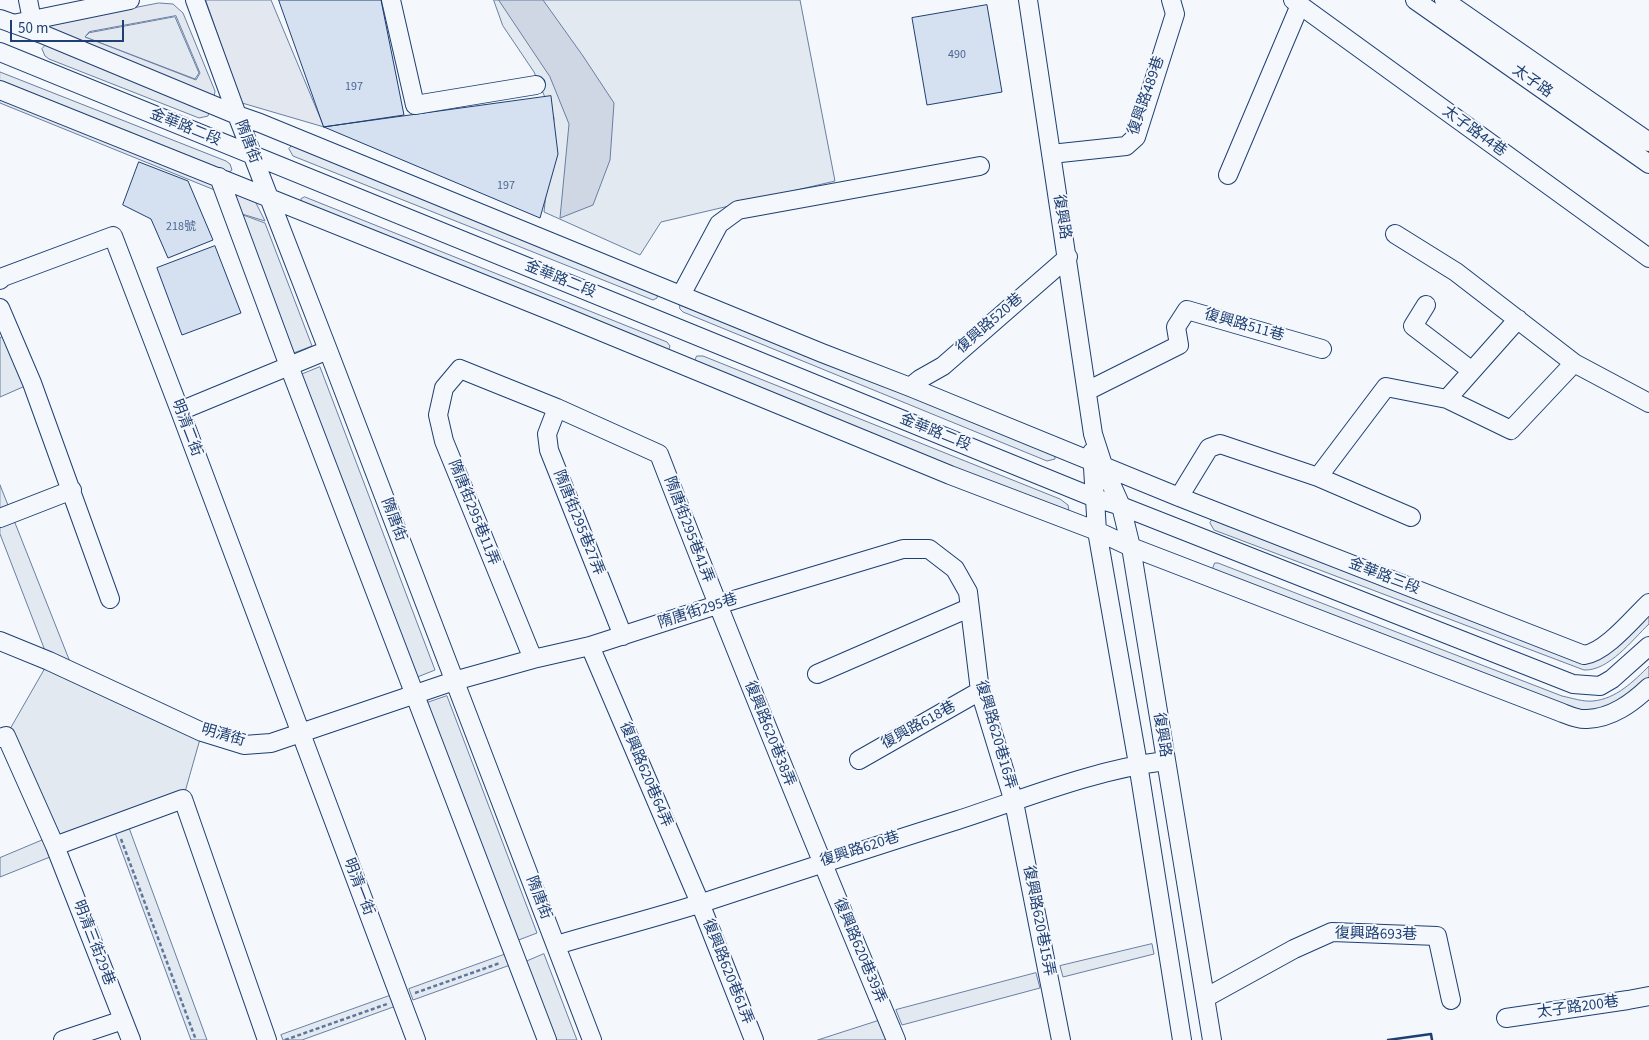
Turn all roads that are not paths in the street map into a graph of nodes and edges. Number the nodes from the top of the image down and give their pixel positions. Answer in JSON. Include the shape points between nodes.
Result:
{"nodes":[{"id":1,"x":28,"y":0,"type":"edge"},
{"id":2,"x":130,"y":0,"type":"edge"},
{"id":3,"x":195,"y":0,"type":"edge"},
{"id":4,"x":391,"y":0,"type":"edge"},
{"id":5,"x":1028,"y":0,"type":"edge"},
{"id":6,"x":1171,"y":0,"type":"edge"},
{"id":7,"x":1415,"y":0,"type":"edge"},
{"id":8,"x":1444,"y":0,"type":"edge"},
{"id":9,"x":1296,"y":3,"type":"edge"},
{"id":10,"x":32,"y":20,"type":"junction"},
{"id":11,"x":4,"y":23,"type":"edge"},
{"id":12,"x":0,"y":52,"type":"edge"},
{"id":13,"x":536,"y":85,"type":"dead end"},
{"id":14,"x":0,"y":90,"type":"edge"},
{"id":15,"x":237,"y":115,"type":"junction"},
{"id":16,"x":1649,"y":142,"type":"edge"},
{"id":17,"x":1051,"y":154,"type":"junction"},
{"id":18,"x":252,"y":155,"type":"junction"},
{"id":19,"x":1649,"y":164,"type":"edge"},
{"id":20,"x":980,"y":166,"type":"dead end"},
{"id":21,"x":1228,"y":175,"type":"dead end"},
{"id":22,"x":219,"y":177,"type":"junction"},
{"id":23,"x":268,"y":196,"type":"junction"},
{"id":24,"x":1395,"y":234,"type":"dead end"},
{"id":25,"x":1068,"y":257,"type":"junction"},
{"id":26,"x":1649,"y":258,"type":"edge"},
{"id":27,"x":0,"y":280,"type":"edge"},
{"id":28,"x":681,"y":295,"type":"junction"},
{"id":29,"x":1426,"y":305,"type":"dead end"},
{"id":30,"x":1,"y":313,"type":"edge"},
{"id":31,"x":1518,"y":319,"type":"junction"},
{"id":32,"x":1322,"y":349,"type":"dead end"},
{"id":33,"x":328,"y":350,"type":"junction"},
{"id":34,"x":1574,"y":363,"type":"junction"},
{"id":35,"x":289,"y":366,"type":"junction"},
{"id":36,"x":1472,"y":371,"type":"junction"},
{"id":37,"x":910,"y":387,"type":"junction"},
{"id":38,"x":1087,"y":391,"type":"junction"},
{"id":39,"x":1447,"y":399,"type":"junction"},
{"id":40,"x":1649,"y":403,"type":"edge"},
{"id":41,"x":557,"y":408,"type":"junction"},
{"id":42,"x":180,"y":411,"type":"junction"},
{"id":43,"x":1098,"y":464,"type":"junction"},
{"id":44,"x":1318,"y":477,"type":"junction"},
{"id":45,"x":72,"y":490,"type":"junction"},
{"id":46,"x":1179,"y":497,"type":"junction"},
{"id":47,"x":1095,"y":498,"type":"junction"},
{"id":48,"x":1121,"y":506,"type":"junction"},
{"id":49,"x":1411,"y":517,"type":"dead end"},
{"id":50,"x":0,"y":518,"type":"edge"},
{"id":51,"x":1097,"y":531,"type":"junction"},
{"id":52,"x":1131,"y":548,"type":"junction"},
{"id":53,"x":940,"y":556,"type":"joint"},
{"id":54,"x":110,"y":600,"type":"dead end"},
{"id":55,"x":1649,"y":603,"type":"edge"},
{"id":56,"x":717,"y":605,"type":"junction"},
{"id":57,"x":969,"y":608,"type":"junction"},
{"id":58,"x":623,"y":636,"type":"junction"},
{"id":59,"x":0,"y":641,"type":"edge"},
{"id":60,"x":590,"y":646,"type":"junction"},
{"id":61,"x":1649,"y":646,"type":"edge"},
{"id":62,"x":533,"y":659,"type":"junction"},
{"id":63,"x":817,"y":674,"type":"dead end"},
{"id":64,"x":454,"y":681,"type":"junction"},
{"id":65,"x":1649,"y":687,"type":"edge"},
{"id":66,"x":980,"y":692,"type":"junction"},
{"id":67,"x":415,"y":695,"type":"junction"},
{"id":68,"x":301,"y":734,"type":"junction"},
{"id":69,"x":0,"y":738,"type":"edge"},
{"id":70,"x":858,"y":760,"type":"dead end"},
{"id":71,"x":1165,"y":761,"type":"junction"},
{"id":72,"x":1138,"y":764,"type":"junction"},
{"id":73,"x":1014,"y":802,"type":"junction"},
{"id":74,"x":55,"y":846,"type":"junction"},
{"id":75,"x":822,"y":862,"type":"junction"},
{"id":76,"x":700,"y":903,"type":"junction"},
{"id":77,"x":556,"y":945,"type":"junction"},
{"id":78,"x":1649,"y":996,"type":"edge"},
{"id":79,"x":1205,"y":998,"type":"junction"},
{"id":80,"x":1450,"y":1000,"type":"dead end"},
{"id":81,"x":1506,"y":1018,"type":"dead end"},
{"id":82,"x":123,"y":1020,"type":"junction"},
{"id":83,"x":63,"y":1040,"type":"edge"},
{"id":84,"x":131,"y":1040,"type":"edge"},
{"id":85,"x":267,"y":1040,"type":"edge"},
{"id":86,"x":416,"y":1040,"type":"edge"},
{"id":87,"x":547,"y":1040,"type":"edge"},
{"id":88,"x":592,"y":1040,"type":"edge"},
{"id":89,"x":754,"y":1040,"type":"edge"},
{"id":90,"x":896,"y":1040,"type":"edge"},
{"id":91,"x":1061,"y":1040,"type":"edge"},
{"id":92,"x":1182,"y":1040,"type":"edge"},
{"id":93,"x":1212,"y":1040,"type":"edge"}],
"edges":[{"from":1,"to":10,"type":"street"},
{"from":2,"to":10,"type":"street"},
{"from":3,"to":15,"type":"street","name":"隋唐街"},
{"from":4,"to":13,"type":"street","via":[[415,105]]},
{"from":5,"to":17,"type":"street","name":"復興路"},
{"from":6,"to":17,"type":"street","name":"復興路489巷","via":[[1175,14],[1136,137],[1126,146]]},
{"from":7,"to":19,"type":"street","name":"太子路"},
{"from":8,"to":16,"type":"street","name":"太子路"},
{"from":9,"to":21,"type":"street","name":"太子路44巷"},
{"from":9,"to":26,"type":"street","name":"太子路44巷"},
{"from":10,"to":11,"type":"street"},
{"from":11,"to":15,"type":"street","name":"金華路二段","via":[[42,34]]},
{"from":12,"to":18,"type":"street","name":"金華路二段"},
{"from":14,"to":22,"type":"street"},
{"from":15,"to":18,"type":"street","name":"隋唐街"},
{"from":15,"to":28,"type":"street","name":"金華路二段"},
{"from":17,"to":25,"type":"street","name":"復興路"},
{"from":18,"to":23,"type":"street","name":"隋唐街"},
{"from":18,"to":47,"type":"street","name":"金華路二段"},
{"from":20,"to":28,"type":"street","via":[[738,210],[719,224]]},
{"from":22,"to":23,"type":"street"},
{"from":22,"to":35,"type":"street"},
{"from":23,"to":33,"type":"street","name":"隋唐街"},
{"from":23,"to":51,"type":"street","via":[[950,475]]},
{"from":24,"to":31,"type":"street","via":[[1456,272]]},
{"from":25,"to":37,"type":"street","name":"復興路520巷","via":[[943,366]]},
{"from":25,"to":38,"type":"street","name":"復興路"},
{"from":27,"to":42,"type":"street","name":"明清二街","via":[[113,236]]},
{"from":28,"to":37,"type":"street","name":"金華路二段"},
{"from":29,"to":36,"type":"street","via":[[1413,326]]},
{"from":30,"to":45,"type":"street","via":[[32,383]]},
{"from":31,"to":34,"type":"street"},
{"from":31,"to":36,"type":"street"},
{"from":32,"to":38,"type":"street","name":"復興路511巷","via":[[1187,310],[1176,327],[1179,345]]},
{"from":33,"to":35,"type":"street"},
{"from":33,"to":64,"type":"street","name":"隋唐街"},
{"from":34,"to":39,"type":"street","via":[[1511,430]]},
{"from":34,"to":40,"type":"street"},
{"from":35,"to":42,"type":"street"},
{"from":35,"to":67,"type":"street"},
{"from":36,"to":39,"type":"street"},
{"from":37,"to":43,"type":"street","name":"金華路二段"},
{"from":38,"to":43,"type":"street","name":"復興路"},
{"from":39,"to":44,"type":"street","via":[[1386,386]]},
{"from":41,"to":56,"type":"street","name":"隋唐街295巷41弄","via":[[659,454]]},
{"from":41,"to":58,"type":"street","name":"隋唐街295巷27弄","via":[[547,434],[549,450]]},
{"from":41,"to":62,"type":"street","name":"隋唐街295巷11弄","via":[[460,369],[444,388],[438,415],[444,441]]},
{"from":42,"to":68,"type":"street","name":"明清二街"},
{"from":43,"to":46,"type":"street","name":"金華路三段"},
{"from":43,"to":47,"type":"street","name":"復興路"},
{"from":43,"to":48,"type":"street","name":"復興路"},
{"from":44,"to":46,"type":"street","via":[[1220,444],[1209,448]]},
{"from":44,"to":49,"type":"street"},
{"from":45,"to":50,"type":"street"},
{"from":45,"to":54,"type":"street"},
{"from":46,"to":55,"type":"street","name":"金華路三段","via":[[1584,655],[1594,654],[1607,644]]},
{"from":47,"to":48,"type":"street","name":"金華路二段"},
{"from":47,"to":51,"type":"street","name":"復興路"},
{"from":48,"to":52,"type":"street","name":"復興路"},
{"from":48,"to":61,"type":"street","name":"金華路三段","via":[[1573,684],[1600,686]]},
{"from":51,"to":52,"type":"street"},
{"from":51,"to":72,"type":"street","name":"復興路"},
{"from":52,"to":65,"type":"street","via":[[1585,720],[1622,709]]},
{"from":52,"to":71,"type":"street","name":"復興路"},
{"from":53,"to":56,"type":"street","name":"隋唐街295巷","via":[[929,549],[902,549]]},
{"from":53,"to":57,"type":"street","name":"復興路620巷16弄","via":[[955,569],[968,592]]},
{"from":56,"to":58,"type":"street","name":"隋唐街295巷"},
{"from":56,"to":75,"type":"street","name":"復興路620巷38弄"},
{"from":57,"to":63,"type":"street"},
{"from":57,"to":66,"type":"street","name":"復興路620巷16弄"},
{"from":58,"to":60,"type":"street","name":"隋唐街295巷"},
{"from":59,"to":68,"type":"street","name":"明清街","via":[[202,732],[244,745],[271,743]]},
{"from":60,"to":62,"type":"street","name":"隋唐街295巷"},
{"from":60,"to":76,"type":"street","name":"復興路620巷64弄"},
{"from":62,"to":64,"type":"street","name":"隋唐街295巷"},
{"from":64,"to":67,"type":"street","name":"明清街"},
{"from":64,"to":77,"type":"street","name":"隋唐街"},
{"from":66,"to":70,"type":"street","name":"復興路618巷"},
{"from":66,"to":73,"type":"street","name":"復興路620巷16弄"},
{"from":67,"to":68,"type":"street","name":"明清街"},
{"from":67,"to":87,"type":"street"},
{"from":68,"to":86,"type":"street","name":"明清一街"},
{"from":69,"to":74,"type":"street","name":"明清三街29巷","via":[[6,736]]},
{"from":71,"to":72,"type":"street","name":"復興路620巷"},
{"from":71,"to":79,"type":"street","name":"復興路"},
{"from":72,"to":73,"type":"street","name":"復興路620巷","via":[[1090,775]]},
{"from":72,"to":92,"type":"street","name":"復興路"},
{"from":73,"to":75,"type":"street","name":"復興路620巷"},
{"from":73,"to":91,"type":"street","name":"復興路620巷15弄"},
{"from":74,"to":82,"type":"street","name":"明清三街29巷"},
{"from":74,"to":85,"type":"street","via":[[183,799]]},
{"from":75,"to":76,"type":"street","name":"復興路620巷"},
{"from":75,"to":90,"type":"street","name":"復興路620巷39弄"},
{"from":76,"to":77,"type":"street","name":"復興路620巷"},
{"from":76,"to":89,"type":"street","name":"復興路620巷61弄"},
{"from":77,"to":88,"type":"street","name":"隋唐街"},
{"from":78,"to":81,"type":"street","name":"太子路200巷"},
{"from":79,"to":80,"type":"street","name":"復興路693巷","via":[[1332,932],[1437,936]]},
{"from":79,"to":93,"type":"street","name":"復興路"},
{"from":82,"to":83,"type":"street"},
{"from":82,"to":84,"type":"street","name":"明清三街29巷"}]}
